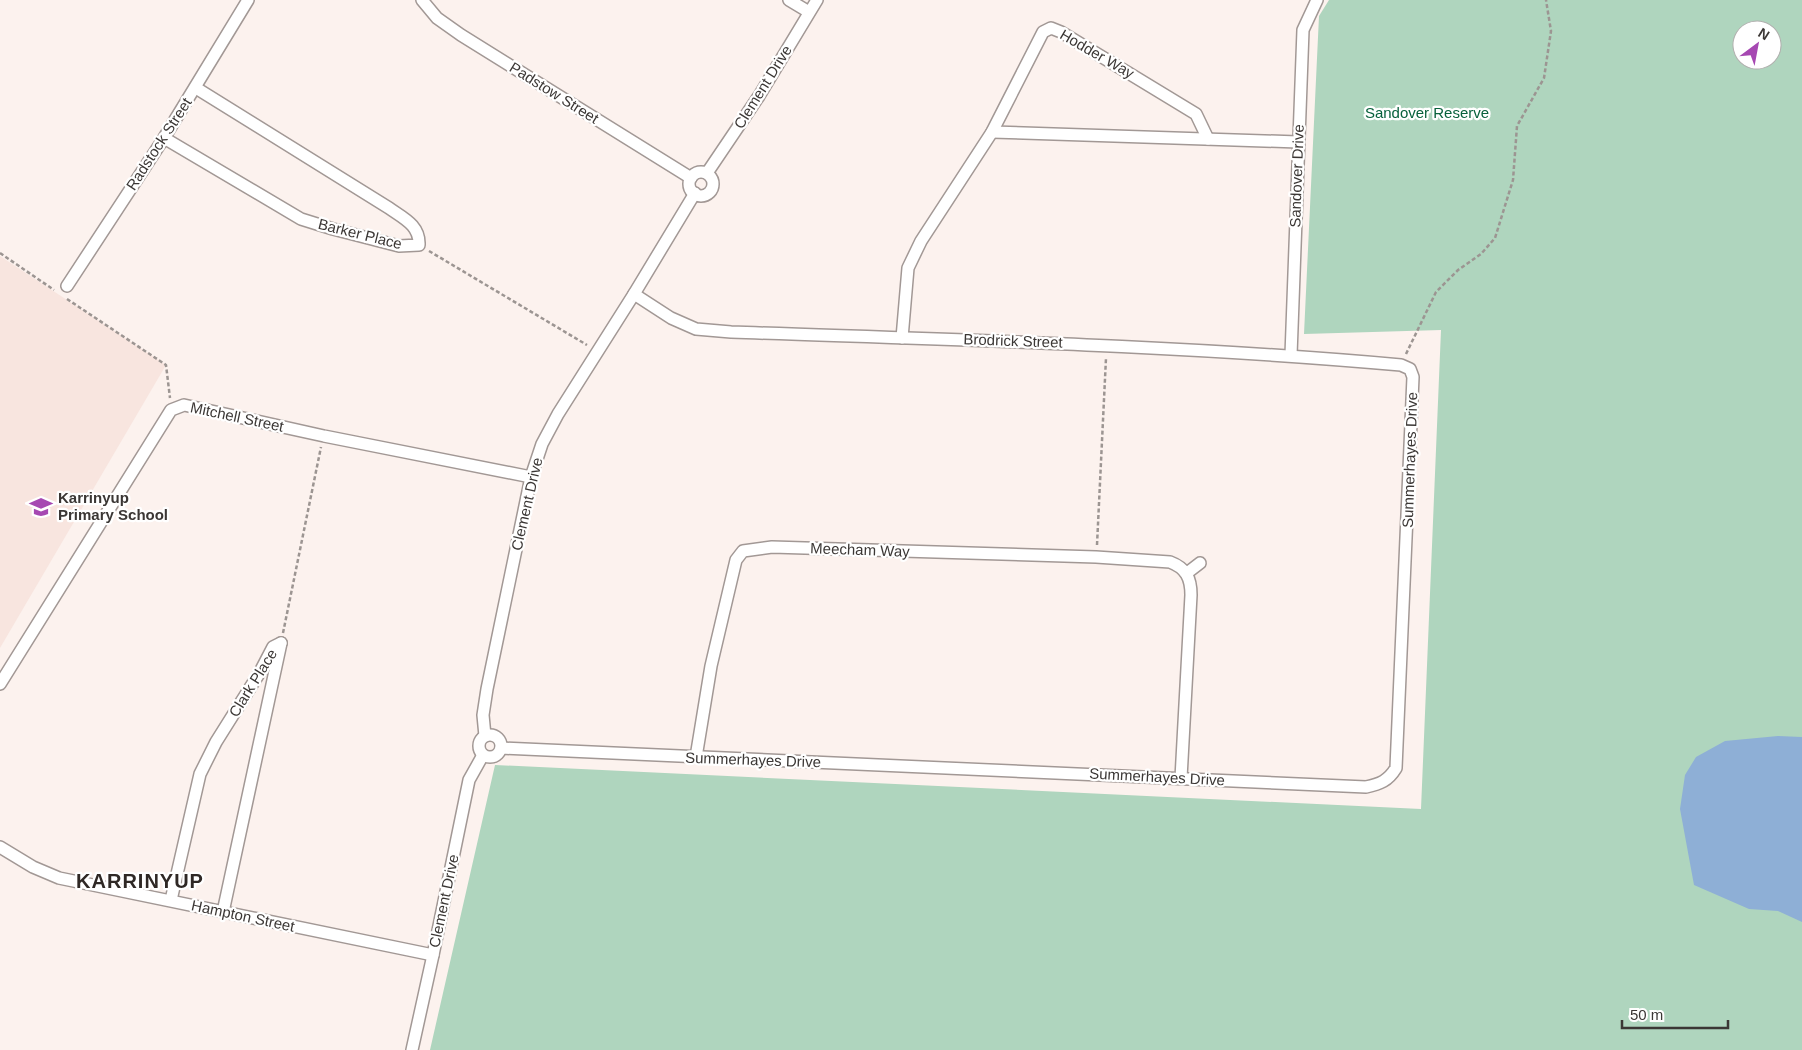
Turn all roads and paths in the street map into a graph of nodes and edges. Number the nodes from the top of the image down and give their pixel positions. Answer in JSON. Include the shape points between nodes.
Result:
{"nodes":[{"id":1,"x":248,"y":0,"type":"edge"},
{"id":2,"x":422,"y":0,"type":"edge"},
{"id":3,"x":789,"y":0,"type":"edge"},
{"id":4,"x":817,"y":0,"type":"edge"},
{"id":5,"x":1317,"y":0,"type":"edge"},
{"id":6,"x":1546,"y":0,"type":"edge"},
{"id":7,"x":810,"y":12,"type":"junction"},
{"id":8,"x":196,"y":88,"type":"junction"},
{"id":9,"x":992,"y":132,"type":"junction"},
{"id":10,"x":164,"y":138,"type":"junction"},
{"id":11,"x":1208,"y":139,"type":"junction"},
{"id":12,"x":1298,"y":142,"type":"junction"},
{"id":13,"x":707,"y":174,"type":"junction"},
{"id":14,"x":691,"y":178,"type":"junction"},
{"id":15,"x":695,"y":193,"type":"junction"},
{"id":16,"x":419,"y":245,"type":"junction"},
{"id":17,"x":0,"y":253,"type":"edge"},
{"id":18,"x":54,"y":290,"type":"dead end"},
{"id":19,"x":65,"y":291,"type":"joint"},
{"id":20,"x":634,"y":294,"type":"junction"},
{"id":21,"x":902,"y":338,"type":"junction"},
{"id":22,"x":1107,"y":344,"type":"junction"},
{"id":23,"x":598,"y":351,"type":"junction"},
{"id":24,"x":1291,"y":355,"type":"junction"},
{"id":25,"x":1401,"y":364,"type":"junction"},
{"id":26,"x":171,"y":410,"type":"junction"},
{"id":27,"x":324,"y":436,"type":"junction"},
{"id":28,"x":532,"y":477,"type":"junction"},
{"id":29,"x":1096,"y":557,"type":"junction"},
{"id":30,"x":1200,"y":563,"type":"dead end"},
{"id":31,"x":1187,"y":573,"type":"junction"},
{"id":32,"x":281,"y":643,"type":"junction"},
{"id":33,"x":0,"y":684,"type":"edge"},
{"id":34,"x":485,"y":736,"type":"junction"},
{"id":35,"x":501,"y":748,"type":"junction"},
{"id":36,"x":483,"y":755,"type":"junction"},
{"id":37,"x":696,"y":757,"type":"junction"},
{"id":38,"x":1181,"y":778,"type":"junction"},
{"id":39,"x":0,"y":847,"type":"edge"},
{"id":40,"x":170,"y":900,"type":"junction"},
{"id":41,"x":223,"y":912,"type":"junction"},
{"id":42,"x":433,"y":955,"type":"junction"},
{"id":43,"x":412,"y":1050,"type":"edge"}],
"edges":[{"from":1,"to":8,"type":"street","name":"Radstock Street"},
{"from":2,"to":14,"type":"street","name":"Padstow Street","via":[[437,18],[461,35]]},
{"from":3,"to":7,"type":"street"},
{"from":4,"to":7,"type":"street","name":"Clement Drive"},
{"from":5,"to":12,"type":"street","name":"Sandover Drive","via":[[1303,30]]},
{"from":6,"to":25,"type":"path","via":[[1551,31],[1544,78],[1517,126],[1514,180],[1495,238],[1436,292]]},
{"from":7,"to":13,"type":"street","name":"Clement Drive"},
{"from":8,"to":10,"type":"street","name":"Radstock Street"},
{"from":8,"to":16,"type":"street","name":"Barker Place","via":[[389,208],[415,227],[420,237]]},
{"from":9,"to":11,"type":"street"},
{"from":9,"to":11,"type":"street","name":"Hodder Way","via":[[1042,32],[1051,28],[1077,40],[1196,114]]},
{"from":9,"to":21,"type":"street","name":"Hodder Way","via":[[921,241],[908,268]]},
{"from":10,"to":16,"type":"street","name":"Barker Place","via":[[301,219],[399,246]]},
{"from":10,"to":19,"type":"street","name":"Radstock Street"},
{"from":11,"to":12,"type":"street"},
{"from":12,"to":24,"type":"street","name":"Sandover Drive"},
{"from":13,"to":14,"type":"street","via":[[696,173]]},
{"from":13,"to":15,"type":"street","via":[[713,182],[712,188],[705,195]]},
{"from":14,"to":15,"type":"street","via":[[690,186]]},
{"from":15,"to":20,"type":"street","name":"Clement Drive"},
{"from":16,"to":23,"type":"path"},
{"from":17,"to":18,"type":"path"},
{"from":19,"to":26,"type":"path","via":[[166,365]]},
{"from":20,"to":21,"type":"street","name":"Brodrick Street","via":[[671,318],[696,329]]},
{"from":20,"to":23,"type":"street","name":"Clement Drive"},
{"from":21,"to":22,"type":"street","name":"Brodrick Street"},
{"from":22,"to":24,"type":"street","name":"Brodrick Street"},
{"from":22,"to":29,"type":"path"},
{"from":23,"to":28,"type":"street","name":"Clement Drive","via":[[542,444]]},
{"from":24,"to":25,"type":"street","name":"Brodrick Street"},
{"from":25,"to":38,"type":"street","name":"Summerhayes Drive","via":[[1410,369],[1414,377],[1396,768],[1382,783],[1366,787]]},
{"from":26,"to":27,"type":"street","name":"Mitchell Street","via":[[184,405]]},
{"from":26,"to":33,"type":"street","name":"Mitchell Street"},
{"from":27,"to":28,"type":"street","name":"Mitchell Street"},
{"from":27,"to":32,"type":"path"},
{"from":28,"to":34,"type":"street","name":"Clement Drive","via":[[487,689]]},
{"from":29,"to":31,"type":"street","name":"Meecham Way","via":[[1170,562]]},
{"from":29,"to":37,"type":"street","name":"Meecham Way","via":[[772,547],[743,551],[736,560],[711,666]]},
{"from":30,"to":31,"type":"street"},
{"from":31,"to":38,"type":"street","via":[[1191,595]]},
{"from":32,"to":40,"type":"street","name":"Clark Place","via":[[273,647],[200,774]]},
{"from":32,"to":41,"type":"street","name":"Clark Place"},
{"from":34,"to":35,"type":"street","via":[[497,737]]},
{"from":34,"to":36,"type":"street","via":[[479,746]]},
{"from":35,"to":36,"type":"street","via":[[492,757]]},
{"from":35,"to":37,"type":"street","name":"Summerhayes Drive"},
{"from":36,"to":42,"type":"street","name":"Clement Drive","via":[[469,780]]},
{"from":37,"to":38,"type":"street","name":"Summerhayes Drive"},
{"from":39,"to":40,"type":"street","name":"Hampton Street","via":[[59,878]]},
{"from":40,"to":41,"type":"street","name":"Hampton Street"},
{"from":41,"to":42,"type":"street","name":"Hampton Street"},
{"from":42,"to":43,"type":"street","name":"Clement Drive"}]}
